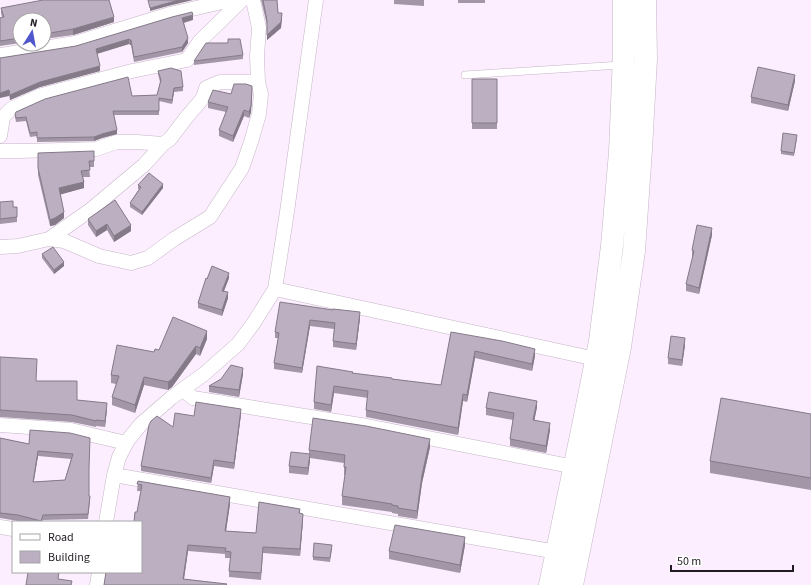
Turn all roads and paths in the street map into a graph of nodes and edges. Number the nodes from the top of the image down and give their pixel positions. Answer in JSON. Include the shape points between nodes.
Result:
{"nodes":[{"id":1,"x":231,"y":0,"type":"edge"},
{"id":2,"x":242,"y":0,"type":"edge"},
{"id":3,"x":253,"y":0,"type":"edge"},
{"id":4,"x":316,"y":0,"type":"edge"},
{"id":5,"x":624,"y":0,"type":"edge"},
{"id":6,"x":645,"y":0,"type":"edge"},
{"id":7,"x":0,"y":55,"type":"edge"},
{"id":8,"x":624,"y":65,"type":"junction"},
{"id":9,"x":466,"y":75,"type":"dead end"},
{"id":10,"x":258,"y":82,"type":"junction"},
{"id":11,"x":0,"y":136,"type":"edge"},
{"id":12,"x":164,"y":144,"type":"junction"},
{"id":13,"x":0,"y":151,"type":"edge"},
{"id":14,"x":50,"y":238,"type":"junction"},
{"id":15,"x":0,"y":247,"type":"edge"},
{"id":16,"x":275,"y":289,"type":"junction"},
{"id":17,"x":596,"y":359,"type":"junction"},
{"id":18,"x":183,"y":390,"type":"junction"},
{"id":19,"x":0,"y":425,"type":"edge"},
{"id":20,"x":126,"y":443,"type":"junction"},
{"id":21,"x":575,"y":467,"type":"junction"},
{"id":22,"x":114,"y":475,"type":"junction"},
{"id":23,"x":106,"y":521,"type":"edge"},
{"id":24,"x":0,"y":527,"type":"edge"},
{"id":25,"x":12,"y":529,"type":"edge"},
{"id":26,"x":557,"y":552,"type":"junction"},
{"id":27,"x":99,"y":573,"type":"edge"},
{"id":28,"x":97,"y":585,"type":"edge"},
{"id":29,"x":550,"y":585,"type":"edge"},
{"id":30,"x":572,"y":585,"type":"edge"}],
"edges":[{"from":1,"to":7,"type":"street","via":[[170,14],[75,43]]},
{"from":2,"to":11,"type":"street","via":[[200,41],[187,60],[42,95],[11,109],[3,117]]},
{"from":3,"to":10,"type":"street","via":[[259,28]]},
{"from":4,"to":16,"type":"street"},
{"from":5,"to":8,"type":"main road"},
{"from":6,"to":30,"type":"main road","via":[[646,59],[634,251],[620,347]]},
{"from":8,"to":9,"type":"lane"},
{"from":8,"to":17,"type":"main road","via":[[612,246]]},
{"from":10,"to":12,"type":"street","via":[[220,82],[206,88],[203,98]]},
{"from":10,"to":14,"type":"street","via":[[261,94],[259,114],[242,168],[210,217],[148,258],[131,263],[99,256],[64,241]]},
{"from":12,"to":13,"type":"street","via":[[117,142],[96,149]]},
{"from":12,"to":14,"type":"street","via":[[111,193]]},
{"from":14,"to":15,"type":"street","via":[[18,246]]},
{"from":16,"to":17,"type":"street"},
{"from":16,"to":18,"type":"street","via":[[238,344]]},
{"from":17,"to":21,"type":"main road"},
{"from":18,"to":20,"type":"street","via":[[141,424]]},
{"from":18,"to":21,"type":"street","via":[[193,398],[368,426]]},
{"from":19,"to":20,"type":"street","via":[[71,430]]},
{"from":20,"to":22,"type":"street"},
{"from":21,"to":26,"type":"main road"},
{"from":22,"to":23,"type":"street"},
{"from":22,"to":26,"type":"street"},
{"from":24,"to":25,"type":"street"},
{"from":26,"to":29,"type":"main road"},
{"from":27,"to":28,"type":"street"}]}
